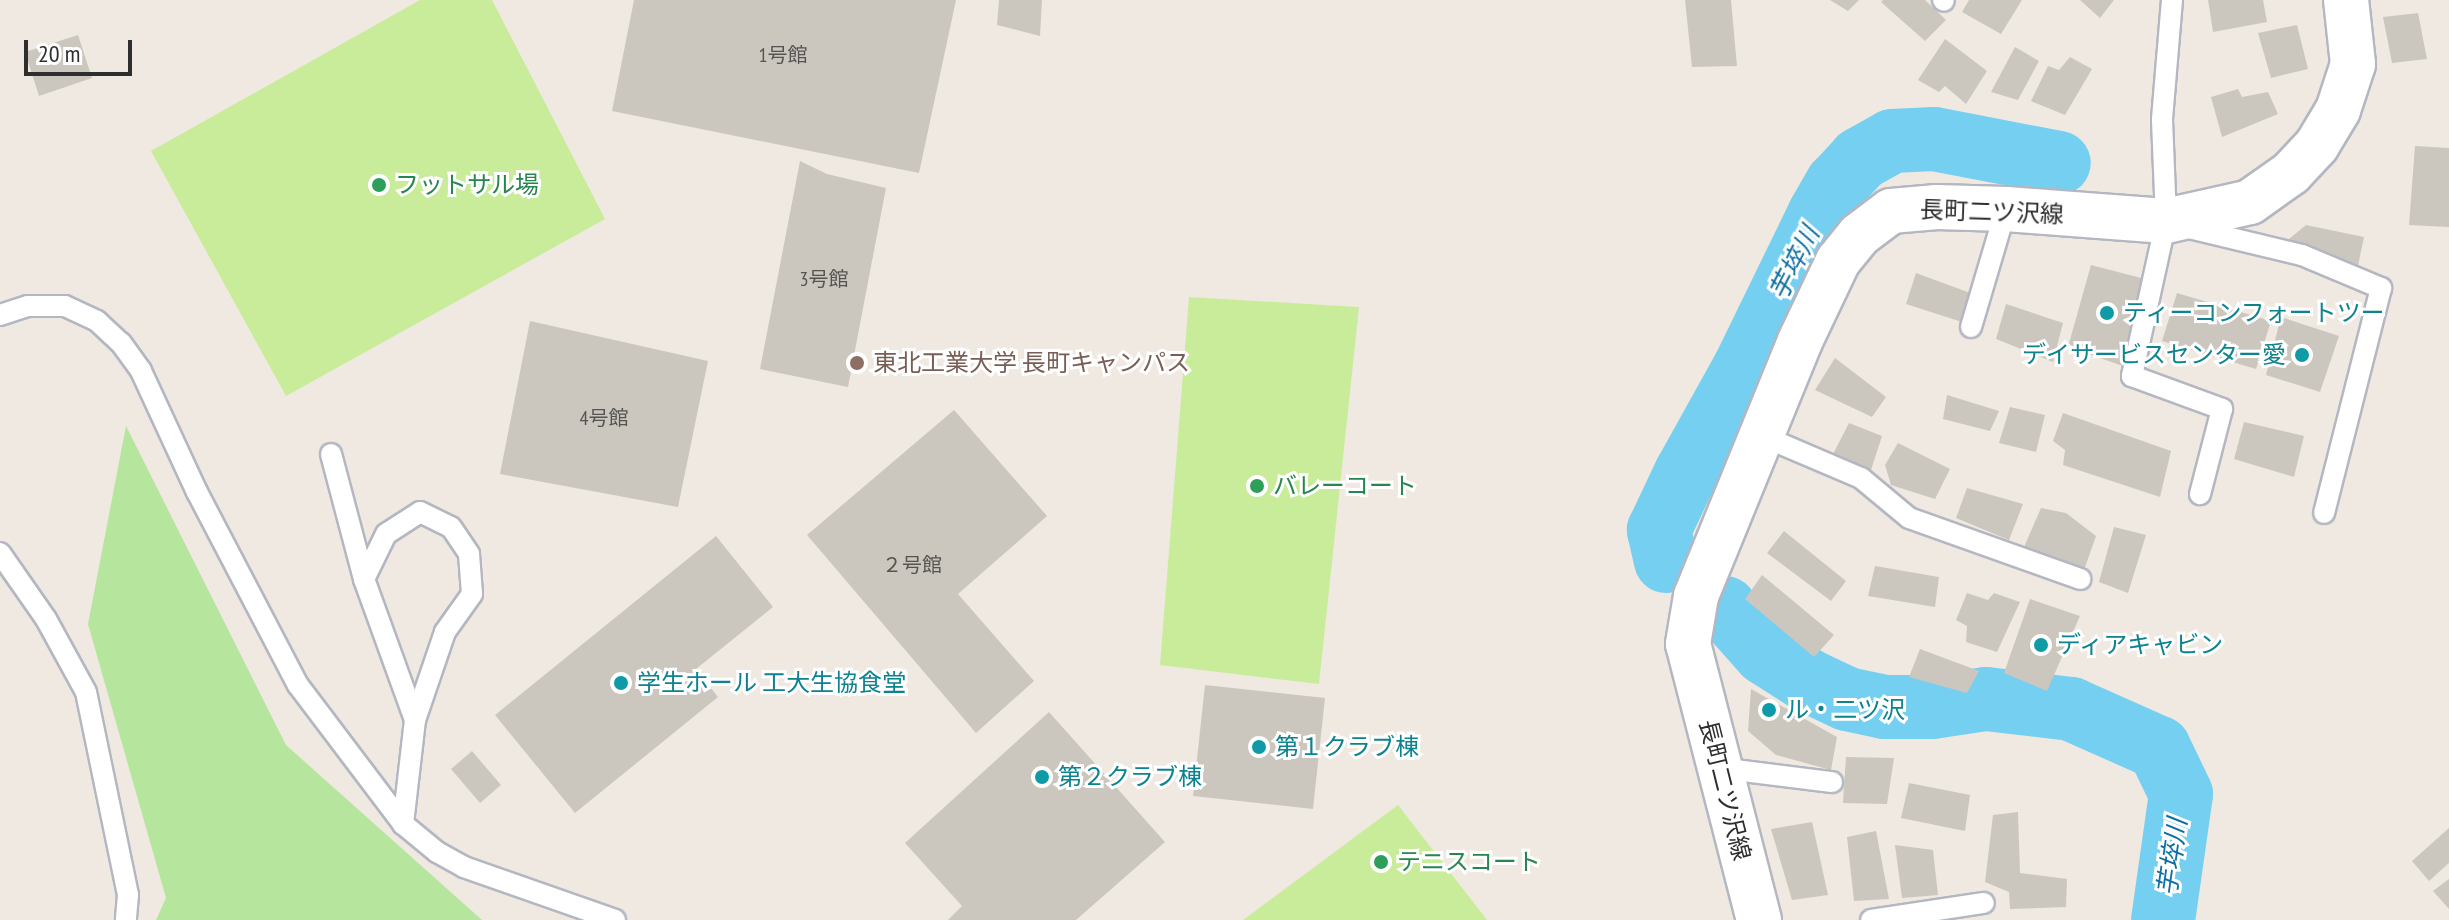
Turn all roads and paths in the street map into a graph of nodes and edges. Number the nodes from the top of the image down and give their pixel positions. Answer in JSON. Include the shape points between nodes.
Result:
{"nodes":[{"id":1,"x":2172,"y":0,"type":"edge"},
{"id":2,"x":2346,"y":0,"type":"edge"},
{"id":3,"x":2006,"y":209,"type":"junction"},
{"id":4,"x":2166,"y":221,"type":"junction"},
{"id":5,"x":0,"y":315,"type":"edge"},
{"id":6,"x":1971,"y":327,"type":"dead end"},
{"id":7,"x":1760,"y":435,"type":"junction"},
{"id":8,"x":331,"y":454,"type":"dead end"},
{"id":9,"x":2200,"y":494,"type":"dead end"},
{"id":10,"x":2324,"y":513,"type":"dead end"},
{"id":11,"x":0,"y":553,"type":"edge"},
{"id":12,"x":364,"y":579,"type":"junction"},
{"id":13,"x":2080,"y":579,"type":"dead end"},
{"id":14,"x":415,"y":720,"type":"junction"},
{"id":15,"x":1719,"y":768,"type":"junction"},
{"id":16,"x":1832,"y":782,"type":"dead end"},
{"id":17,"x":403,"y":824,"type":"junction"},
{"id":18,"x":1984,"y":903,"type":"dead end"},
{"id":19,"x":126,"y":920,"type":"edge"},
{"id":20,"x":615,"y":920,"type":"edge"},
{"id":21,"x":1759,"y":920,"type":"edge"},
{"id":22,"x":1871,"y":920,"type":"edge"}],
"edges":[{"from":1,"to":4,"type":"lane","via":[[2162,120]]},
{"from":2,"to":4,"type":"street","name":"長町二ツ沢線","via":[[2353,64],[2338,110],[2317,145],[2291,173],[2250,202]]},
{"from":3,"to":4,"type":"street","name":"長町二ツ沢線"},
{"from":3,"to":6,"type":"lane"},
{"from":3,"to":7,"type":"street","name":"長町二ツ沢線","via":[[1891,211],[1859,235],[1838,261]]},
{"from":4,"to":9,"type":"lane","via":[[2132,376],[2222,409]]},
{"from":4,"to":10,"type":"lane","via":[[2302,255],[2381,288]]},
{"from":5,"to":17,"type":"lane","via":[[28,306],[65,306],[97,321],[121,343],[141,371],[197,492],[298,685]]},
{"from":7,"to":13,"type":"lane","via":[[1861,478],[1909,518]]},
{"from":7,"to":15,"type":"street","name":"長町二ツ沢線","via":[[1709,563],[1688,644]]},
{"from":8,"to":12,"type":"lane"},
{"from":11,"to":19,"type":"lane","via":[[46,619],[86,692],[128,895]]},
{"from":12,"to":14,"type":"lane"},
{"from":12,"to":14,"type":"lane","via":[[386,534],[420,512],[451,527],[469,554],[472,594],[445,632]]},
{"from":14,"to":17,"type":"lane"},
{"from":15,"to":16,"type":"lane"},
{"from":15,"to":21,"type":"street","name":"長町二ツ沢線"},
{"from":17,"to":20,"type":"lane","via":[[464,867]]},
{"from":18,"to":22,"type":"lane"}]}
